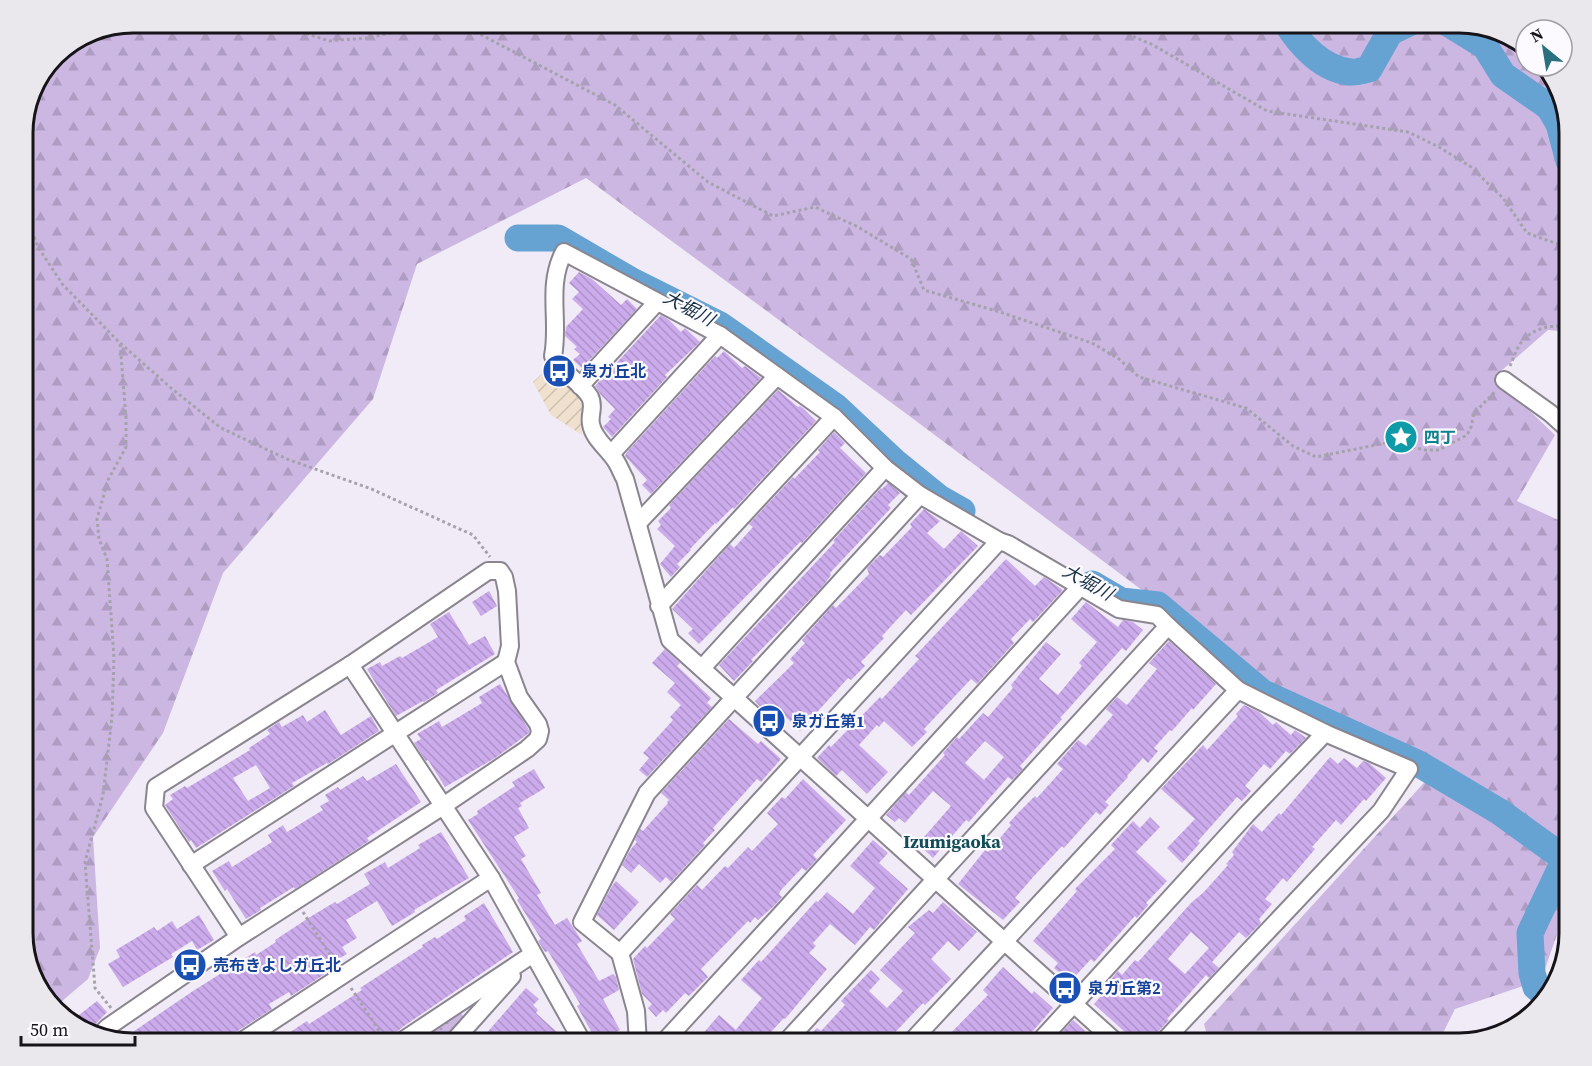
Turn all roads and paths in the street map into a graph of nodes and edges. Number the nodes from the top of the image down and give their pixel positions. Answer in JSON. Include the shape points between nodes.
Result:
{"nodes":[{"id":1,"x":305,"y":33,"type":"edge"},
{"id":2,"x":391,"y":33,"type":"edge"},
{"id":3,"x":478,"y":33,"type":"edge"},
{"id":4,"x":1125,"y":33,"type":"edge"},
{"id":5,"x":33,"y":234,"type":"edge"},
{"id":6,"x":1559,"y":244,"type":"edge"},
{"id":7,"x":657,"y":302,"type":"junction"},
{"id":8,"x":1559,"y":326,"type":"edge"},
{"id":9,"x":720,"y":335,"type":"junction"},
{"id":10,"x":120,"y":343,"type":"junction"},
{"id":11,"x":777,"y":376,"type":"junction"},
{"id":12,"x":1504,"y":380,"type":"junction"},
{"id":13,"x":580,"y":386,"type":"junction"},
{"id":14,"x":834,"y":417,"type":"junction"},
{"id":15,"x":1559,"y":421,"type":"edge"},
{"id":16,"x":610,"y":454,"type":"junction"},
{"id":17,"x":885,"y":468,"type":"junction"},
{"id":18,"x":920,"y":495,"type":"junction"},
{"id":19,"x":638,"y":523,"type":"junction"},
{"id":20,"x":999,"y":541,"type":"junction"},
{"id":21,"x":498,"y":571,"type":"junction"},
{"id":22,"x":1080,"y":587,"type":"junction"},
{"id":23,"x":659,"y":606,"type":"junction"},
{"id":24,"x":1168,"y":626,"type":"junction"},
{"id":25,"x":506,"y":662,"type":"junction"},
{"id":26,"x":350,"y":665,"type":"junction"},
{"id":27,"x":702,"y":668,"type":"junction"},
{"id":28,"x":1238,"y":690,"type":"junction"},
{"id":29,"x":735,"y":697,"type":"junction"},
{"id":30,"x":1325,"y":733,"type":"junction"},
{"id":31,"x":396,"y":734,"type":"junction"},
{"id":32,"x":801,"y":758,"type":"junction"},
{"id":33,"x":443,"y":806,"type":"junction"},
{"id":34,"x":868,"y":819,"type":"junction"},
{"id":35,"x":191,"y":866,"type":"junction"},
{"id":36,"x":490,"y":878,"type":"junction"},
{"id":37,"x":934,"y":880,"type":"junction"},
{"id":38,"x":239,"y":937,"type":"junction"},
{"id":39,"x":1004,"y":942,"type":"junction"},
{"id":40,"x":620,"y":953,"type":"junction"},
{"id":41,"x":530,"y":957,"type":"junction"},
{"id":42,"x":1074,"y":1004,"type":"junction"},
{"id":43,"x":115,"y":1012,"type":"dead end"},
{"id":44,"x":106,"y":1029,"type":"edge"},
{"id":45,"x":256,"y":1033,"type":"edge"},
{"id":46,"x":416,"y":1033,"type":"edge"},
{"id":47,"x":463,"y":1033,"type":"edge"},
{"id":48,"x":572,"y":1033,"type":"edge"},
{"id":49,"x":637,"y":1033,"type":"edge"},
{"id":50,"x":673,"y":1033,"type":"edge"},
{"id":51,"x":795,"y":1033,"type":"edge"},
{"id":52,"x":920,"y":1033,"type":"edge"},
{"id":53,"x":1048,"y":1033,"type":"edge"},
{"id":54,"x":1105,"y":1033,"type":"edge"},
{"id":55,"x":1172,"y":1033,"type":"edge"}],
"edges":[{"from":1,"to":2,"type":"path","via":[[329,41]]},
{"from":3,"to":12,"type":"path","via":[[615,105],[708,182],[773,216],[815,207],[911,259],[924,290],[1092,343],[1119,359],[1138,377],[1246,408],[1293,446],[1316,456],[1391,442],[1439,450],[1467,435],[1474,412]]},
{"from":4,"to":6,"type":"path","via":[[1267,111],[1408,132],[1439,147],[1471,166],[1503,198],[1527,233]]},
{"from":5,"to":10,"type":"path","via":[[63,285]]},
{"from":7,"to":9,"type":"street"},
{"from":7,"to":13,"type":"street"},
{"from":7,"to":13,"type":"street","via":[[564,252],[554,283],[553,356]]},
{"from":8,"to":12,"type":"path","via":[[1531,334],[1520,344]]},
{"from":9,"to":11,"type":"street"},
{"from":9,"to":16,"type":"street"},
{"from":10,"to":21,"type":"path","via":[[221,428],[286,459],[369,488],[473,535]]},
{"from":10,"to":43,"type":"path","via":[[126,447],[108,480],[97,519],[107,559],[114,646],[112,717],[103,795],[86,862],[95,988]]},
{"from":11,"to":14,"type":"street"},
{"from":11,"to":19,"type":"street"},
{"from":12,"to":15,"type":"street"},
{"from":13,"to":16,"type":"street","via":[[593,406],[590,424]]},
{"from":14,"to":17,"type":"street"},
{"from":14,"to":23,"type":"street"},
{"from":16,"to":19,"type":"street","via":[[625,479]]},
{"from":17,"to":18,"type":"street"},
{"from":17,"to":27,"type":"street"},
{"from":18,"to":20,"type":"street"},
{"from":18,"to":29,"type":"street"},
{"from":19,"to":23,"type":"street"},
{"from":20,"to":22,"type":"street"},
{"from":20,"to":32,"type":"street"},
{"from":21,"to":25,"type":"street","via":[[504,577],[507,591],[510,645]]},
{"from":21,"to":26,"type":"street","via":[[482,574]]},
{"from":22,"to":24,"type":"street","via":[[1119,609],[1157,615]]},
{"from":22,"to":34,"type":"street"},
{"from":23,"to":27,"type":"street","via":[[670,640]]},
{"from":24,"to":28,"type":"street"},
{"from":24,"to":37,"type":"street"},
{"from":25,"to":31,"type":"street"},
{"from":25,"to":33,"type":"street","via":[[519,697],[538,724],[538,739]]},
{"from":26,"to":31,"type":"street"},
{"from":26,"to":35,"type":"street","via":[[156,788],[154,808]]},
{"from":27,"to":29,"type":"street"},
{"from":28,"to":30,"type":"street"},
{"from":28,"to":39,"type":"street"},
{"from":29,"to":32,"type":"street"},
{"from":29,"to":40,"type":"street","via":[[647,793],[582,922]]},
{"from":30,"to":42,"type":"street"},
{"from":30,"to":55,"type":"street","via":[[1409,768],[1381,811]]},
{"from":31,"to":33,"type":"street"},
{"from":31,"to":35,"type":"street"},
{"from":32,"to":34,"type":"street"},
{"from":32,"to":40,"type":"street"},
{"from":33,"to":36,"type":"street"},
{"from":33,"to":38,"type":"street"},
{"from":34,"to":37,"type":"street"},
{"from":34,"to":50,"type":"street"},
{"from":35,"to":38,"type":"street"},
{"from":36,"to":41,"type":"street"},
{"from":36,"to":45,"type":"street"},
{"from":37,"to":39,"type":"street"},
{"from":37,"to":51,"type":"street"},
{"from":38,"to":44,"type":"street"},
{"from":39,"to":42,"type":"street"},
{"from":39,"to":52,"type":"street"},
{"from":40,"to":49,"type":"street","via":[[636,1011]]},
{"from":41,"to":46,"type":"street"},
{"from":41,"to":47,"type":"street"},
{"from":41,"to":48,"type":"street"},
{"from":42,"to":53,"type":"street"},
{"from":42,"to":54,"type":"street"}]}
